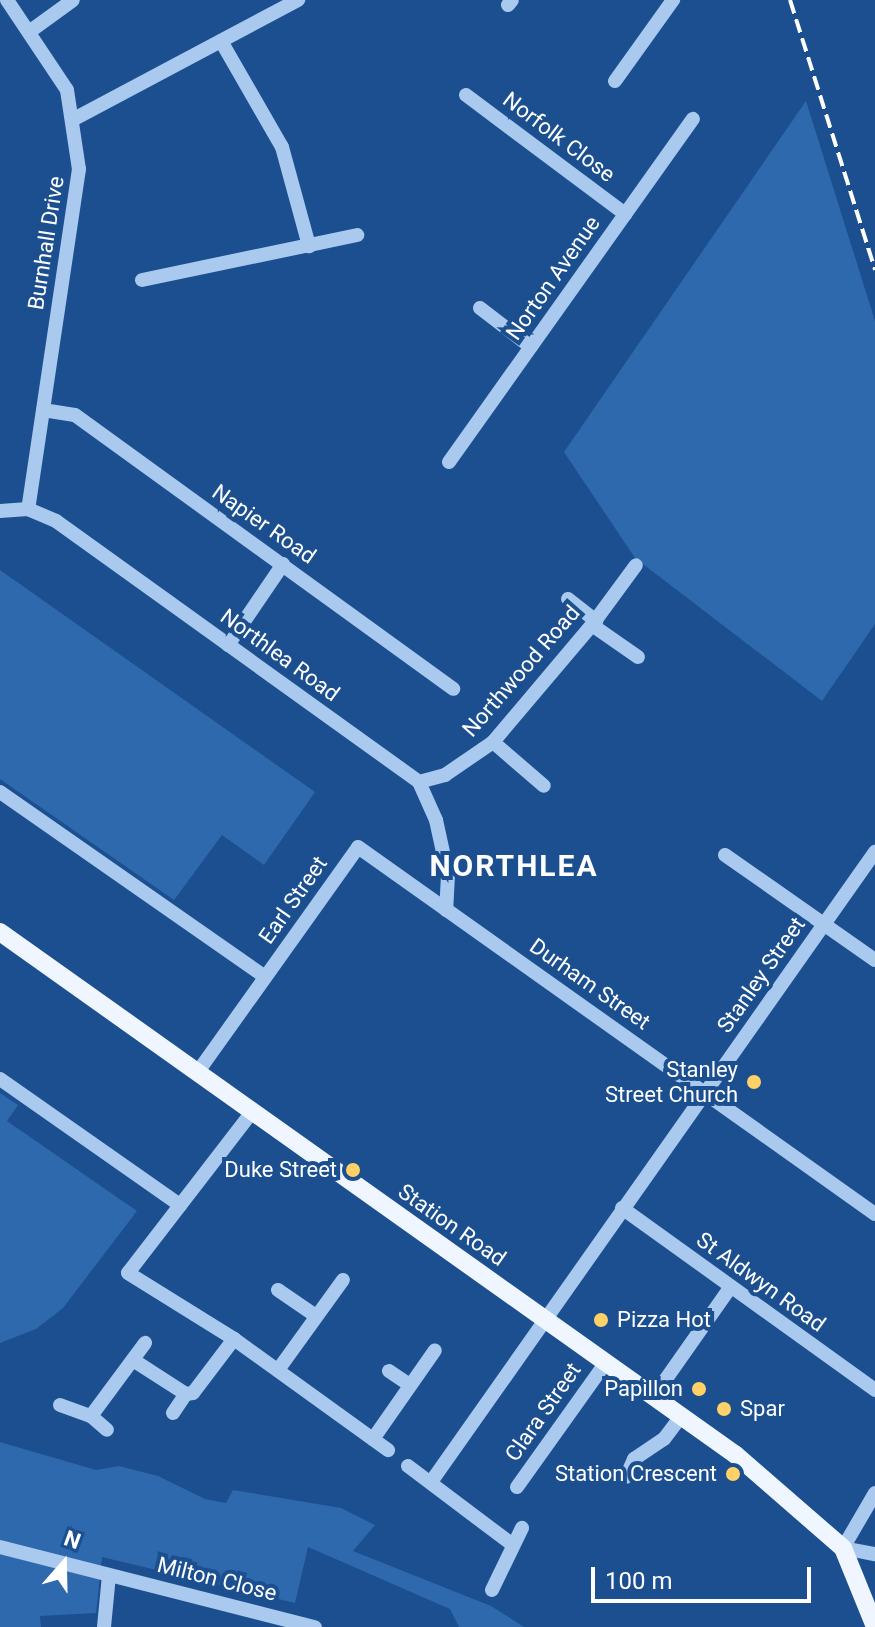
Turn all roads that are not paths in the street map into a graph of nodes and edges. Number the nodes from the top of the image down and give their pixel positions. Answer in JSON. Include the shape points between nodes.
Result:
{"nodes":[{"id":1,"x":7,"y":0,"type":"edge"},
{"id":2,"x":73,"y":0,"type":"edge"},
{"id":3,"x":298,"y":0,"type":"edge"},
{"id":4,"x":673,"y":0,"type":"edge"},
{"id":5,"x":29,"y":32,"type":"junction"},
{"id":6,"x":221,"y":41,"type":"junction"},
{"id":7,"x":615,"y":81,"type":"dead end"},
{"id":8,"x":466,"y":95,"type":"dead end"},
{"id":9,"x":74,"y":119,"type":"junction"},
{"id":10,"x":693,"y":119,"type":"dead end"},
{"id":11,"x":625,"y":214,"type":"junction"},
{"id":12,"x":357,"y":235,"type":"dead end"},
{"id":13,"x":309,"y":246,"type":"junction"},
{"id":14,"x":142,"y":280,"type":"dead end"},
{"id":15,"x":480,"y":308,"type":"dead end"},
{"id":16,"x":531,"y":347,"type":"junction"},
{"id":17,"x":43,"y":410,"type":"junction"},
{"id":18,"x":449,"y":462,"type":"dead end"},
{"id":19,"x":28,"y":509,"type":"junction"},
{"id":20,"x":0,"y":511,"type":"edge"},
{"id":21,"x":283,"y":564,"type":"junction"},
{"id":22,"x":636,"y":565,"type":"dead end"},
{"id":23,"x":568,"y":599,"type":"dead end"},
{"id":24,"x":594,"y":623,"type":"junction"},
{"id":25,"x":228,"y":645,"type":"junction"},
{"id":26,"x":638,"y":657,"type":"dead end"},
{"id":27,"x":453,"y":689,"type":"dead end"},
{"id":28,"x":493,"y":742,"type":"junction"},
{"id":29,"x":419,"y":782,"type":"junction"},
{"id":30,"x":544,"y":786,"type":"dead end"},
{"id":31,"x":0,"y":792,"type":"edge"},
{"id":32,"x":358,"y":847,"type":"joint"},
{"id":33,"x":875,"y":852,"type":"edge"},
{"id":34,"x":725,"y":855,"type":"dead end"},
{"id":35,"x":446,"y":910,"type":"junction"},
{"id":36,"x":824,"y":924,"type":"junction"},
{"id":37,"x":0,"y":932,"type":"edge"},
{"id":38,"x":875,"y":960,"type":"edge"},
{"id":39,"x":265,"y":977,"type":"junction"},
{"id":40,"x":197,"y":1073,"type":"junction"},
{"id":41,"x":0,"y":1079,"type":"edge"},
{"id":42,"x":706,"y":1091,"type":"junction"},
{"id":43,"x":252,"y":1112,"type":"junction"},
{"id":44,"x":180,"y":1205,"type":"junction"},
{"id":45,"x":622,"y":1208,"type":"junction"},
{"id":46,"x":875,"y":1214,"type":"edge"},
{"id":47,"x":343,"y":1280,"type":"dead end"},
{"id":48,"x":730,"y":1288,"type":"junction"},
{"id":49,"x":278,"y":1290,"type":"dead end"},
{"id":50,"x":316,"y":1316,"type":"junction"},
{"id":51,"x":544,"y":1319,"type":"junction"},
{"id":52,"x":234,"y":1339,"type":"junction"},
{"id":53,"x":145,"y":1343,"type":"dead end"},
{"id":54,"x":435,"y":1350,"type":"dead end"},
{"id":55,"x":133,"y":1360,"type":"junction"},
{"id":56,"x":606,"y":1362,"type":"junction"},
{"id":57,"x":278,"y":1370,"type":"junction"},
{"id":58,"x":389,"y":1371,"type":"dead end"},
{"id":59,"x":410,"y":1385,"type":"junction"},
{"id":60,"x":875,"y":1390,"type":"edge"},
{"id":61,"x":186,"y":1394,"type":"junction"},
{"id":62,"x":654,"y":1396,"type":"junction"},
{"id":63,"x":60,"y":1405,"type":"dead end"},
{"id":64,"x":173,"y":1413,"type":"dead end"},
{"id":65,"x":682,"y":1415,"type":"junction"},
{"id":66,"x":91,"y":1416,"type":"junction"},
{"id":67,"x":107,"y":1430,"type":"dead end"},
{"id":68,"x":373,"y":1439,"type":"junction"},
{"id":69,"x":388,"y":1450,"type":"dead end"},
{"id":70,"x":408,"y":1466,"type":"dead end"},
{"id":71,"x":626,"y":1477,"type":"dead end"},
{"id":72,"x":431,"y":1482,"type":"junction"},
{"id":73,"x":517,"y":1487,"type":"dead end"},
{"id":74,"x":875,"y":1493,"type":"edge"},
{"id":75,"x":522,"y":1528,"type":"dead end"},
{"id":76,"x":510,"y":1543,"type":"junction"},
{"id":77,"x":0,"y":1547,"type":"edge"},
{"id":78,"x":843,"y":1548,"type":"junction"},
{"id":79,"x":875,"y":1554,"type":"edge"},
{"id":80,"x":109,"y":1575,"type":"junction"},
{"id":81,"x":492,"y":1590,"type":"dead end"},
{"id":82,"x":104,"y":1627,"type":"edge"},
{"id":83,"x":315,"y":1627,"type":"edge"},
{"id":84,"x":875,"y":1627,"type":"edge"}],
"edges":[{"from":1,"to":5,"type":"street","name":"Burnhall Drive"},
{"from":2,"to":5,"type":"street"},
{"from":3,"to":6,"type":"street"},
{"from":4,"to":7,"type":"street"},
{"from":5,"to":9,"type":"street","name":"Burnhall Drive","via":[[67,90]]},
{"from":6,"to":9,"type":"street"},
{"from":6,"to":13,"type":"street","via":[[282,147]]},
{"from":8,"to":11,"type":"street","name":"Norfolk Close"},
{"from":9,"to":17,"type":"street","name":"Burnhall Drive","via":[[79,169]]},
{"from":10,"to":11,"type":"street","name":"Norton Avenue"},
{"from":11,"to":16,"type":"street","name":"Norton Avenue"},
{"from":12,"to":13,"type":"street"},
{"from":13,"to":14,"type":"street"},
{"from":15,"to":16,"type":"street"},
{"from":16,"to":18,"type":"street","name":"Norton Avenue"},
{"from":17,"to":19,"type":"street","name":"Burnhall Drive"},
{"from":17,"to":21,"type":"street","name":"Napier Road","via":[[75,415]]},
{"from":19,"to":20,"type":"street"},
{"from":19,"to":25,"type":"street","name":"Northlea Road","via":[[56,521]]},
{"from":21,"to":25,"type":"street"},
{"from":21,"to":27,"type":"street","name":"Napier Road"},
{"from":22,"to":24,"type":"street","name":"Northwood Road"},
{"from":23,"to":24,"type":"street"},
{"from":24,"to":26,"type":"street"},
{"from":24,"to":28,"type":"street","name":"Northwood Road"},
{"from":25,"to":29,"type":"street","name":"Northlea Road"},
{"from":28,"to":29,"type":"street","name":"Northwood Road","via":[[445,775]]},
{"from":28,"to":30,"type":"street"},
{"from":29,"to":35,"type":"street","via":[[436,820],[448,875]]},
{"from":31,"to":39,"type":"street"},
{"from":32,"to":35,"type":"street","name":"Durham Street"},
{"from":32,"to":39,"type":"street","name":"Earl Street"},
{"from":33,"to":36,"type":"street","name":"Stanley Street"},
{"from":34,"to":36,"type":"street"},
{"from":35,"to":42,"type":"street","name":"Durham Street"},
{"from":36,"to":38,"type":"street"},
{"from":36,"to":42,"type":"street","name":"Stanley Street"},
{"from":37,"to":40,"type":"main road","name":"Station Road"},
{"from":39,"to":40,"type":"street","name":"Earl Street"},
{"from":40,"to":43,"type":"main road","name":"Station Road"},
{"from":41,"to":44,"type":"street"},
{"from":42,"to":45,"type":"street","name":"Stanley Street"},
{"from":42,"to":46,"type":"street","name":"Durham Street"},
{"from":43,"to":44,"type":"street"},
{"from":43,"to":51,"type":"main road","name":"Station Road"},
{"from":44,"to":52,"type":"street","via":[[128,1273]]},
{"from":45,"to":48,"type":"street","name":"St Aldwyn Road"},
{"from":45,"to":51,"type":"street","name":"Stanley Street"},
{"from":47,"to":50,"type":"street"},
{"from":48,"to":60,"type":"street","name":"St Aldwyn Road"},
{"from":48,"to":62,"type":"street"},
{"from":49,"to":50,"type":"street"},
{"from":50,"to":57,"type":"street"},
{"from":51,"to":56,"type":"main road","name":"Station Road"},
{"from":51,"to":72,"type":"street","name":"Stanley Street"},
{"from":52,"to":57,"type":"street"},
{"from":52,"to":61,"type":"street","via":[[199,1389]]},
{"from":53,"to":55,"type":"street"},
{"from":54,"to":59,"type":"street"},
{"from":55,"to":61,"type":"street"},
{"from":55,"to":66,"type":"street"},
{"from":56,"to":62,"type":"main road","name":"Station Road"},
{"from":56,"to":73,"type":"street","name":"Clara Street"},
{"from":57,"to":68,"type":"street"},
{"from":58,"to":59,"type":"street"},
{"from":59,"to":68,"type":"street"},
{"from":61,"to":64,"type":"street"},
{"from":62,"to":65,"type":"main road","name":"Station Road"},
{"from":63,"to":66,"type":"street"},
{"from":65,"to":71,"type":"street","via":[[664,1439],[634,1459]]},
{"from":65,"to":78,"type":"main road","name":"Station Road"},
{"from":66,"to":67,"type":"street"},
{"from":68,"to":69,"type":"street"},
{"from":70,"to":72,"type":"street"},
{"from":72,"to":76,"type":"street"},
{"from":74,"to":78,"type":"street"},
{"from":75,"to":76,"type":"street"},
{"from":76,"to":81,"type":"street"},
{"from":77,"to":80,"type":"street","name":"Milton Close"},
{"from":78,"to":79,"type":"street","name":"Station Road"},
{"from":78,"to":84,"type":"main road"},
{"from":80,"to":82,"type":"street"},
{"from":80,"to":83,"type":"street","name":"Milton Close"}]}
